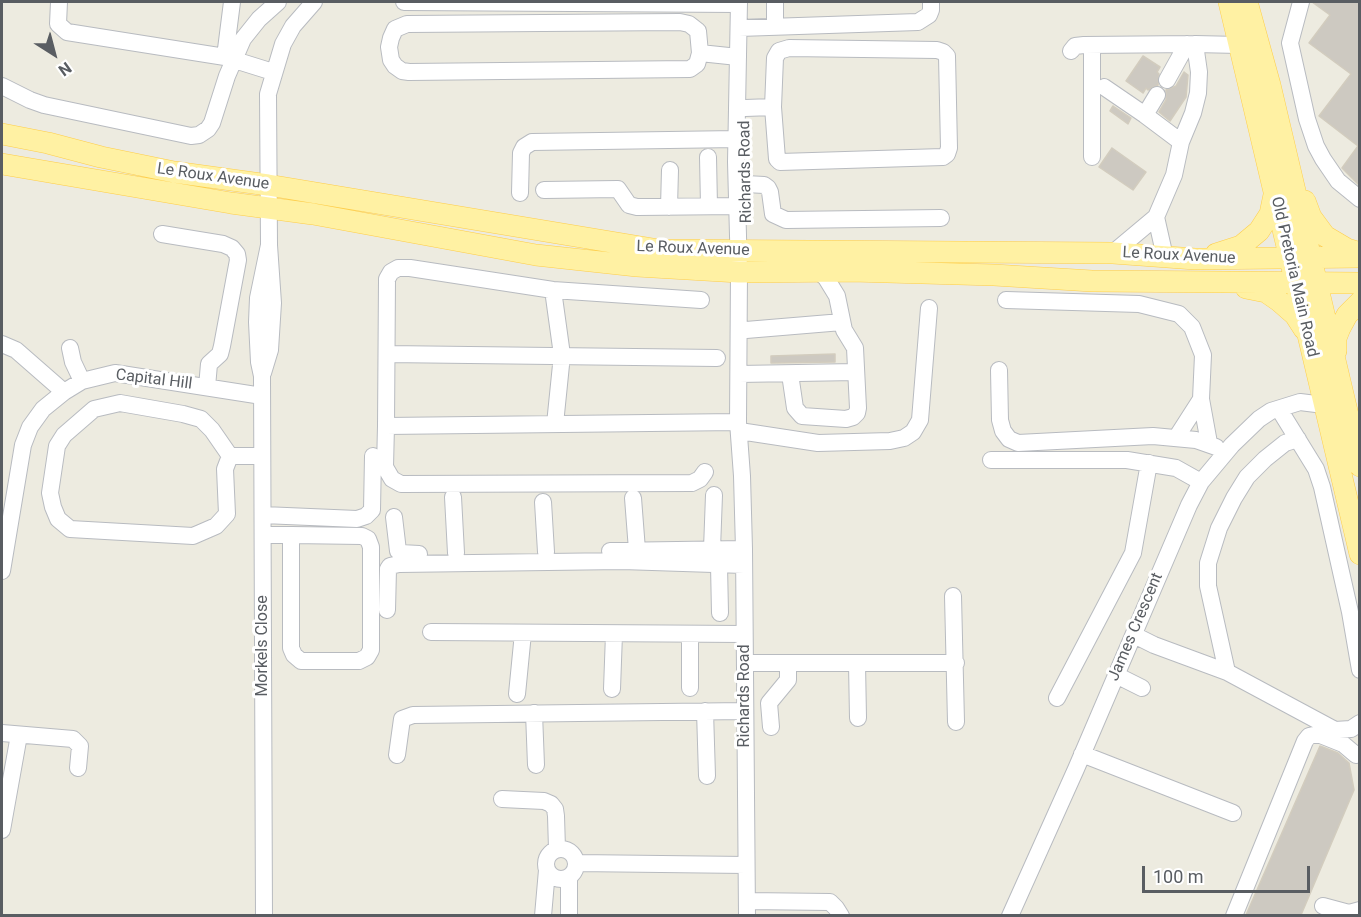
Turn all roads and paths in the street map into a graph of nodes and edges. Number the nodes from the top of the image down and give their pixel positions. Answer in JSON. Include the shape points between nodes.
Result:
{"nodes":[{"id":1,"x":59,"y":2,"type":"edge"},
{"id":2,"x":232,"y":2,"type":"edge"},
{"id":3,"x":278,"y":2,"type":"edge"},
{"id":4,"x":314,"y":2,"type":"edge"},
{"id":5,"x":404,"y":2,"type":"edge"},
{"id":6,"x":545,"y":2,"type":"edge"},
{"id":7,"x":712,"y":2,"type":"edge"},
{"id":8,"x":775,"y":2,"type":"edge"},
{"id":9,"x":931,"y":2,"type":"edge"},
{"id":10,"x":1229,"y":2,"type":"edge"},
{"id":11,"x":1246,"y":2,"type":"edge"},
{"id":12,"x":1301,"y":2,"type":"edge"},
{"id":13,"x":739,"y":3,"type":"edge"},
{"id":14,"x":775,"y":27,"type":"junction"},
{"id":15,"x":739,"y":28,"type":"junction"},
{"id":16,"x":1191,"y":44,"type":"junction"},
{"id":17,"x":1092,"y":45,"type":"junction"},
{"id":18,"x":1239,"y":45,"type":"junction"},
{"id":19,"x":1071,"y":51,"type":"dead end"},
{"id":20,"x":700,"y":53,"type":"junction"},
{"id":21,"x":739,"y":53,"type":"junction"},
{"id":22,"x":230,"y":58,"type":"junction"},
{"id":23,"x":273,"y":72,"type":"junction"},
{"id":24,"x":1167,"y":80,"type":"dead end"},
{"id":25,"x":2,"y":86,"type":"edge"},
{"id":26,"x":1104,"y":87,"type":"dead end"},
{"id":27,"x":1157,"y":95,"type":"dead end"},
{"id":28,"x":773,"y":107,"type":"junction"},
{"id":29,"x":745,"y":108,"type":"junction"},
{"id":30,"x":1145,"y":115,"type":"junction"},
{"id":31,"x":1278,"y":121,"type":"junction"},
{"id":32,"x":2,"y":134,"type":"edge"},
{"id":33,"x":737,"y":139,"type":"junction"},
{"id":34,"x":1181,"y":142,"type":"junction"},
{"id":35,"x":1092,"y":157,"type":"dead end"},
{"id":36,"x":708,"y":158,"type":"dead end"},
{"id":37,"x":2,"y":164,"type":"edge"},
{"id":38,"x":670,"y":170,"type":"dead end"},
{"id":39,"x":747,"y":184,"type":"junction"},
{"id":40,"x":268,"y":185,"type":"junction"},
{"id":41,"x":544,"y":190,"type":"dead end"},
{"id":42,"x":1274,"y":192,"type":"junction"},
{"id":43,"x":520,"y":193,"type":"dead end"},
{"id":44,"x":1359,"y":199,"type":"edge"},
{"id":45,"x":709,"y":206,"type":"junction"},
{"id":46,"x":737,"y":206,"type":"junction"},
{"id":47,"x":669,"y":207,"type":"junction"},
{"id":48,"x":268,"y":209,"type":"junction"},
{"id":49,"x":1156,"y":217,"type":"junction"},
{"id":50,"x":941,"y":218,"type":"dead end"},
{"id":51,"x":162,"y":234,"type":"dead end"},
{"id":52,"x":1113,"y":253,"type":"junction"},
{"id":53,"x":1359,"y":255,"type":"edge"},
{"id":54,"x":1166,"y":257,"type":"junction"},
{"id":55,"x":1300,"y":258,"type":"junction"},
{"id":56,"x":1196,"y":259,"type":"junction"},
{"id":57,"x":743,"y":261,"type":"junction"},
{"id":58,"x":818,"y":271,"type":"junction"},
{"id":59,"x":852,"y":271,"type":"junction"},
{"id":60,"x":1228,"y":282,"type":"junction"},
{"id":61,"x":1306,"y":283,"type":"junction"},
{"id":62,"x":1359,"y":283,"type":"edge"},
{"id":63,"x":553,"y":290,"type":"junction"},
{"id":64,"x":837,"y":296,"type":"junction"},
{"id":65,"x":701,"y":300,"type":"dead end"},
{"id":66,"x":1006,"y":300,"type":"dead end"},
{"id":67,"x":1359,"y":302,"type":"edge"},
{"id":68,"x":929,"y":309,"type":"dead end"},
{"id":69,"x":842,"y":322,"type":"junction"},
{"id":70,"x":746,"y":330,"type":"junction"},
{"id":71,"x":2,"y":344,"type":"edge"},
{"id":72,"x":70,"y":348,"type":"dead end"},
{"id":73,"x":387,"y":354,"type":"junction"},
{"id":74,"x":562,"y":355,"type":"junction"},
{"id":75,"x":717,"y":358,"type":"dead end"},
{"id":76,"x":1314,"y":361,"type":"junction"},
{"id":77,"x":1336,"y":367,"type":"junction"},
{"id":78,"x":999,"y":369,"type":"dead end"},
{"id":79,"x":856,"y":372,"type":"junction"},
{"id":80,"x":790,"y":374,"type":"junction"},
{"id":81,"x":743,"y":375,"type":"junction"},
{"id":82,"x":82,"y":381,"type":"junction"},
{"id":83,"x":207,"y":387,"type":"junction"},
{"id":84,"x":64,"y":392,"type":"junction"},
{"id":85,"x":262,"y":396,"type":"junction"},
{"id":86,"x":1201,"y":399,"type":"junction"},
{"id":87,"x":1324,"y":405,"type":"junction"},
{"id":88,"x":1279,"y":409,"type":"junction"},
{"id":89,"x":555,"y":424,"type":"junction"},
{"id":90,"x":386,"y":426,"type":"junction"},
{"id":91,"x":742,"y":427,"type":"junction"},
{"id":92,"x":1176,"y":438,"type":"junction"},
{"id":93,"x":1298,"y":439,"type":"junction"},
{"id":94,"x":1209,"y":443,"type":"junction"},
{"id":95,"x":1225,"y":452,"type":"junction"},
{"id":96,"x":230,"y":456,"type":"junction"},
{"id":97,"x":262,"y":456,"type":"junction"},
{"id":98,"x":373,"y":456,"type":"dead end"},
{"id":99,"x":991,"y":460,"type":"dead end"},
{"id":100,"x":1149,"y":463,"type":"junction"},
{"id":101,"x":1359,"y":466,"type":"edge"},
{"id":102,"x":705,"y":472,"type":"dead end"},
{"id":103,"x":1201,"y":482,"type":"junction"},
{"id":104,"x":714,"y":495,"type":"dead end"},
{"id":105,"x":453,"y":497,"type":"dead end"},
{"id":106,"x":633,"y":498,"type":"dead end"},
{"id":107,"x":543,"y":502,"type":"dead end"},
{"id":108,"x":263,"y":515,"type":"junction"},
{"id":109,"x":394,"y":517,"type":"dead end"},
{"id":110,"x":263,"y":534,"type":"junction"},
{"id":111,"x":291,"y":535,"type":"junction"},
{"id":112,"x":712,"y":549,"type":"junction"},
{"id":113,"x":637,"y":550,"type":"junction"},
{"id":114,"x":3,"y":551,"type":"edge"},
{"id":115,"x":546,"y":552,"type":"junction"},
{"id":116,"x":456,"y":553,"type":"junction"},
{"id":117,"x":1359,"y":554,"type":"edge"},
{"id":118,"x":744,"y":557,"type":"junction"},
{"id":119,"x":719,"y":565,"type":"junction"},
{"id":120,"x":2,"y":571,"type":"edge"},
{"id":121,"x":953,"y":596,"type":"dead end"},
{"id":122,"x":387,"y":610,"type":"dead end"},
{"id":123,"x":720,"y":613,"type":"dead end"},
{"id":124,"x":431,"y":632,"type":"dead end"},
{"id":125,"x":523,"y":633,"type":"junction"},
{"id":126,"x":614,"y":634,"type":"junction"},
{"id":127,"x":690,"y":634,"type":"junction"},
{"id":128,"x":744,"y":634,"type":"junction"},
{"id":129,"x":1134,"y":635,"type":"junction"},
{"id":130,"x":745,"y":663,"type":"junction"},
{"id":131,"x":788,"y":663,"type":"junction"},
{"id":132,"x":857,"y":663,"type":"junction"},
{"id":133,"x":956,"y":663,"type":"junction"},
{"id":134,"x":1359,"y":670,"type":"edge"},
{"id":135,"x":1227,"y":672,"type":"junction"},
{"id":136,"x":1116,"y":675,"type":"junction"},
{"id":137,"x":690,"y":688,"type":"dead end"},
{"id":138,"x":1142,"y":688,"type":"dead end"},
{"id":139,"x":612,"y":689,"type":"dead end"},
{"id":140,"x":517,"y":694,"type":"dead end"},
{"id":141,"x":1057,"y":698,"type":"dead end"},
{"id":142,"x":705,"y":711,"type":"junction"},
{"id":143,"x":745,"y":711,"type":"junction"},
{"id":144,"x":534,"y":713,"type":"junction"},
{"id":145,"x":858,"y":718,"type":"dead end"},
{"id":146,"x":957,"y":722,"type":"dead end"},
{"id":147,"x":1359,"y":723,"type":"edge"},
{"id":148,"x":771,"y":727,"type":"dead end"},
{"id":149,"x":2,"y":733,"type":"edge"},
{"id":150,"x":19,"y":735,"type":"junction"},
{"id":151,"x":1082,"y":754,"type":"junction"},
{"id":152,"x":397,"y":755,"type":"dead end"},
{"id":153,"x":1356,"y":755,"type":"dead end"},
{"id":154,"x":536,"y":765,"type":"dead end"},
{"id":155,"x":78,"y":768,"type":"dead end"},
{"id":156,"x":707,"y":776,"type":"dead end"},
{"id":157,"x":502,"y":800,"type":"dead end"},
{"id":158,"x":1233,"y":813,"type":"dead end"},
{"id":159,"x":2,"y":830,"type":"edge"},
{"id":160,"x":558,"y":849,"type":"junction"},
{"id":161,"x":746,"y":865,"type":"junction"},
{"id":162,"x":547,"y":870,"type":"junction"},
{"id":163,"x":572,"y":870,"type":"junction"},
{"id":164,"x":1323,"y":906,"type":"dead end"},
{"id":165,"x":747,"y":908,"type":"edge"},
{"id":166,"x":776,"y":909,"type":"edge"},
{"id":167,"x":1359,"y":910,"type":"edge"},
{"id":168,"x":264,"y":915,"type":"edge"},
{"id":169,"x":543,"y":915,"type":"edge"},
{"id":170,"x":569,"y":915,"type":"edge"},
{"id":171,"x":841,"y":915,"type":"edge"},
{"id":172,"x":1010,"y":915,"type":"edge"},
{"id":173,"x":1234,"y":915,"type":"edge"}],
"edges":[{"from":1,"to":22,"type":"street","via":[[57,19],[68,32]]},
{"from":2,"to":22,"type":"street"},
{"from":3,"to":22,"type":"street","via":[[248,31]]},
{"from":4,"to":23,"type":"street","name":"Morkels Close","via":[[293,26]]},
{"from":5,"to":6,"type":"street"},
{"from":6,"to":7,"type":"street"},
{"from":7,"to":13,"type":"street"},
{"from":8,"to":14,"type":"street"},
{"from":9,"to":14,"type":"street","via":[[928,15],[918,22]]},
{"from":10,"to":18,"type":"main road","name":"Old Pretoria Main Road"},
{"from":11,"to":31,"type":"main road","name":"Old Pretoria Main Road"},
{"from":12,"to":44,"type":"street","via":[[1290,43],[1307,119],[1323,159],[1338,181]]},
{"from":13,"to":15,"type":"street","name":"Richards Road"},
{"from":14,"to":15,"type":"street"},
{"from":15,"to":21,"type":"street","name":"Richards Road"},
{"from":16,"to":17,"type":"street"},
{"from":16,"to":18,"type":"street"},
{"from":16,"to":24,"type":"street"},
{"from":16,"to":34,"type":"street","via":[[1198,93]]},
{"from":17,"to":19,"type":"street","via":[[1075,46]]},
{"from":17,"to":35,"type":"street"},
{"from":18,"to":42,"type":"main road","name":"Old Pretoria Main Road"},
{"from":20,"to":20,"type":"street","via":[[697,64],[690,69],[409,72],[395,66],[389,47],[393,32],[407,24],[680,22],[698,31]]},
{"from":20,"to":21,"type":"street"},
{"from":21,"to":29,"type":"street","name":"Richards Road"},
{"from":21,"to":33,"type":"street","name":"Richards Road"},
{"from":22,"to":23,"type":"street"},
{"from":22,"to":25,"type":"street","via":[[212,123],[195,136],[44,105]]},
{"from":23,"to":40,"type":"street","name":"Morkels Close","via":[[268,94]]},
{"from":26,"to":30,"type":"street"},
{"from":27,"to":30,"type":"street"},
{"from":28,"to":28,"type":"street","via":[[775,58],[779,51],[938,50],[947,56],[950,147],[943,157],[780,162]]},
{"from":28,"to":29,"type":"street"},
{"from":29,"to":39,"type":"street","name":"Richards Road"},
{"from":30,"to":34,"type":"street"},
{"from":31,"to":53,"type":"main road","via":[[1317,227],[1331,241]]},
{"from":31,"to":55,"type":"main road","name":"Old Pretoria Main Road"},
{"from":32,"to":40,"type":"main road","name":"Le Roux Avenue","via":[[174,172]]},
{"from":33,"to":43,"type":"street","via":[[532,142],[521,153]]},
{"from":33,"to":46,"type":"street","name":"Richards Road"},
{"from":34,"to":49,"type":"street","via":[[1174,175]]},
{"from":36,"to":45,"type":"street"},
{"from":37,"to":48,"type":"main road","name":"Le Roux Avenue"},
{"from":38,"to":47,"type":"street"},
{"from":39,"to":50,"type":"street","via":[[768,188],[771,210],[780,219]]},
{"from":39,"to":57,"type":"street","name":"Richards Road"},
{"from":40,"to":48,"type":"street","name":"Morkels Close"},
{"from":40,"to":57,"type":"main road","name":"Le Roux Avenue","via":[[648,249],[710,252]]},
{"from":41,"to":47,"type":"street","via":[[611,188],[622,192],[630,205]]},
{"from":42,"to":55,"type":"main road","name":"Old Pretoria Main Road"},
{"from":42,"to":56,"type":"main road","via":[[1270,214],[1251,239]]},
{"from":45,"to":46,"type":"street"},
{"from":45,"to":47,"type":"street"},
{"from":46,"to":57,"type":"street","name":"Richards Road"},
{"from":48,"to":57,"type":"main road","name":"Le Roux Avenue","via":[[575,260],[647,267]]},
{"from":48,"to":85,"type":"street","name":"Morkels Close","via":[[272,323]]},
{"from":49,"to":52,"type":"street"},
{"from":49,"to":54,"type":"street"},
{"from":51,"to":83,"type":"street","via":[[223,244],[237,254],[222,346],[220,354],[209,364]]},
{"from":52,"to":54,"type":"main road","name":"Le Roux Avenue"},
{"from":52,"to":57,"type":"main road","name":"Le Roux Avenue"},
{"from":53,"to":55,"type":"main road","name":"Le Roux Avenue"},
{"from":54,"to":56,"type":"main road","name":"Le Roux Avenue"},
{"from":55,"to":56,"type":"main road","name":"Le Roux Avenue"},
{"from":55,"to":61,"type":"main road","name":"Old Pretoria Main Road"},
{"from":57,"to":58,"type":"main road","name":"Le Roux Avenue"},
{"from":57,"to":70,"type":"street","name":"Richards Road"},
{"from":57,"to":81,"type":"street","name":"Richards Road"},
{"from":58,"to":59,"type":"main road","name":"Le Roux Avenue"},
{"from":58,"to":64,"type":"street"},
{"from":59,"to":60,"type":"main road","name":"Le Roux Avenue"},
{"from":59,"to":64,"type":"street"},
{"from":60,"to":61,"type":"main road","name":"Le Roux Avenue"},
{"from":60,"to":76,"type":"main road","via":[[1266,292],[1287,306],[1305,331]]},
{"from":61,"to":62,"type":"main road","name":"Le Roux Avenue"},
{"from":61,"to":76,"type":"main road","name":"Old Pretoria Main Road"},
{"from":61,"to":77,"type":"main road","name":"Old Pretoria Main Road"},
{"from":63,"to":65,"type":"street"},
{"from":63,"to":73,"type":"street","via":[[398,268],[387,279]]},
{"from":63,"to":74,"type":"street"},
{"from":64,"to":69,"type":"street"},
{"from":66,"to":86,"type":"street","via":[[1139,304],[1179,314],[1192,327],[1203,355]]},
{"from":67,"to":77,"type":"main road","via":[[1347,315],[1336,338]]},
{"from":68,"to":91,"type":"street","via":[[920,420],[904,438],[818,443]]},
{"from":69,"to":70,"type":"street"},
{"from":69,"to":79,"type":"street","via":[[855,348]]},
{"from":70,"to":81,"type":"street","name":"Richards Road"},
{"from":71,"to":84,"type":"street","via":[[16,350]]},
{"from":72,"to":82,"type":"street"},
{"from":73,"to":74,"type":"street"},
{"from":73,"to":90,"type":"street"},
{"from":74,"to":75,"type":"street"},
{"from":74,"to":89,"type":"street"},
{"from":76,"to":87,"type":"main road","name":"Old Pretoria Main Road"},
{"from":77,"to":101,"type":"main road","name":"Old Pretoria Main Road"},
{"from":78,"to":92,"type":"street","via":[[1000,420],[1009,439],[1018,443]]},
{"from":79,"to":80,"type":"street"},
{"from":79,"to":80,"type":"street","via":[[858,408],[853,417],[846,419],[806,417],[799,413]]},
{"from":80,"to":81,"type":"street"},
{"from":81,"to":91,"type":"street","name":"Richards Road"},
{"from":82,"to":83,"type":"street","name":"Capital Hill","via":[[115,373]]},
{"from":82,"to":84,"type":"street","name":"Capital Hill"},
{"from":83,"to":85,"type":"street","name":"Capital Hill"},
{"from":84,"to":114,"type":"street","name":"Capital Hill","via":[[44,409],[22,445]]},
{"from":85,"to":97,"type":"street","name":"Morkels Close"},
{"from":86,"to":92,"type":"street"},
{"from":86,"to":94,"type":"street"},
{"from":87,"to":88,"type":"street","name":"James Crescent","via":[[1300,402]]},
{"from":87,"to":117,"type":"main road","name":"Old Pretoria Main Road"},
{"from":88,"to":93,"type":"street"},
{"from":88,"to":95,"type":"street","name":"James Crescent","via":[[1259,419]]},
{"from":89,"to":90,"type":"street"},
{"from":89,"to":91,"type":"street"},
{"from":90,"to":102,"type":"street","via":[[385,467],[392,479],[401,484],[692,483]]},
{"from":91,"to":118,"type":"street","name":"Richards Road"},
{"from":92,"to":94,"type":"street"},
{"from":93,"to":134,"type":"street","via":[[1322,487]]},
{"from":93,"to":135,"type":"street","via":[[1285,443],[1247,477],[1219,528],[1208,562],[1208,586]]},
{"from":94,"to":95,"type":"street"},
{"from":95,"to":103,"type":"street","name":"James Crescent"},
{"from":96,"to":96,"type":"street","via":[[225,468],[227,514],[216,526],[193,536],[70,529],[58,519],[53,507],[50,493],[57,446],[94,409],[120,403],[201,419]]},
{"from":96,"to":97,"type":"street"},
{"from":97,"to":108,"type":"street","name":"Morkels Close"},
{"from":98,"to":108,"type":"street","via":[[372,510],[366,516],[357,519]]},
{"from":99,"to":100,"type":"street"},
{"from":100,"to":103,"type":"street","via":[[1176,468]]},
{"from":100,"to":141,"type":"street","via":[[1133,554]]},
{"from":103,"to":129,"type":"street","name":"James Crescent"},
{"from":104,"to":112,"type":"street"},
{"from":105,"to":116,"type":"street"},
{"from":106,"to":113,"type":"street"},
{"from":107,"to":115,"type":"street"},
{"from":108,"to":110,"type":"street","name":"Morkels Close"},
{"from":109,"to":116,"type":"street","via":[[401,554]]},
{"from":110,"to":111,"type":"street"},
{"from":110,"to":168,"type":"street","name":"Morkels Close"},
{"from":111,"to":111,"type":"street","via":[[368,539],[371,650],[367,657],[359,661],[301,661],[294,656]]},
{"from":112,"to":113,"type":"street"},
{"from":112,"to":118,"type":"street"},
{"from":113,"to":115,"type":"street"},
{"from":114,"to":120,"type":"street","name":"Capital Hill"},
{"from":115,"to":116,"type":"street"},
{"from":118,"to":119,"type":"street"},
{"from":118,"to":128,"type":"street","name":"Richards Road"},
{"from":119,"to":122,"type":"street","via":[[622,561],[399,564],[388,569]]},
{"from":119,"to":123,"type":"street"},
{"from":121,"to":133,"type":"street"},
{"from":124,"to":125,"type":"street"},
{"from":125,"to":126,"type":"street"},
{"from":125,"to":140,"type":"street"},
{"from":126,"to":127,"type":"street"},
{"from":126,"to":139,"type":"street"},
{"from":127,"to":128,"type":"street"},
{"from":127,"to":137,"type":"street"},
{"from":128,"to":130,"type":"street","name":"Richards Road"},
{"from":129,"to":135,"type":"street"},
{"from":129,"to":136,"type":"street","name":"James Crescent"},
{"from":130,"to":131,"type":"street"},
{"from":130,"to":143,"type":"street","name":"Richards Road"},
{"from":131,"to":132,"type":"street"},
{"from":131,"to":148,"type":"street","via":[[788,680],[769,703]]},
{"from":132,"to":133,"type":"street"},
{"from":132,"to":145,"type":"street"},
{"from":133,"to":146,"type":"street"},
{"from":135,"to":147,"type":"street","via":[[1335,730],[1351,729]]},
{"from":136,"to":138,"type":"street"},
{"from":136,"to":151,"type":"street","name":"James Crescent"},
{"from":142,"to":143,"type":"street"},
{"from":142,"to":144,"type":"street"},
{"from":142,"to":156,"type":"street"},
{"from":143,"to":161,"type":"street","name":"Richards Road"},
{"from":144,"to":152,"type":"street","via":[[407,716],[402,719]]},
{"from":144,"to":154,"type":"street"},
{"from":149,"to":150,"type":"street"},
{"from":150,"to":155,"type":"street","via":[[73,739],[80,746]]},
{"from":150,"to":159,"type":"street"},
{"from":151,"to":158,"type":"street"},
{"from":151,"to":172,"type":"street","name":"James Crescent"},
{"from":153,"to":173,"type":"street","via":[[1343,744],[1318,734],[1305,741]]},
{"from":157,"to":160,"type":"street","via":[[551,804],[555,809]]},
{"from":160,"to":162,"type":"street","via":[[546,860]]},
{"from":160,"to":163,"type":"street","via":[[572,854]]},
{"from":161,"to":163,"type":"street"},
{"from":161,"to":165,"type":"street","name":"Richards Road"},
{"from":162,"to":163,"type":"street","via":[[559,879]]},
{"from":162,"to":169,"type":"street"},
{"from":163,"to":170,"type":"street"},
{"from":164,"to":167,"type":"street","via":[[1349,913]]},
{"from":165,"to":166,"type":"street"},
{"from":166,"to":171,"type":"street","via":[[830,902]]}]}
